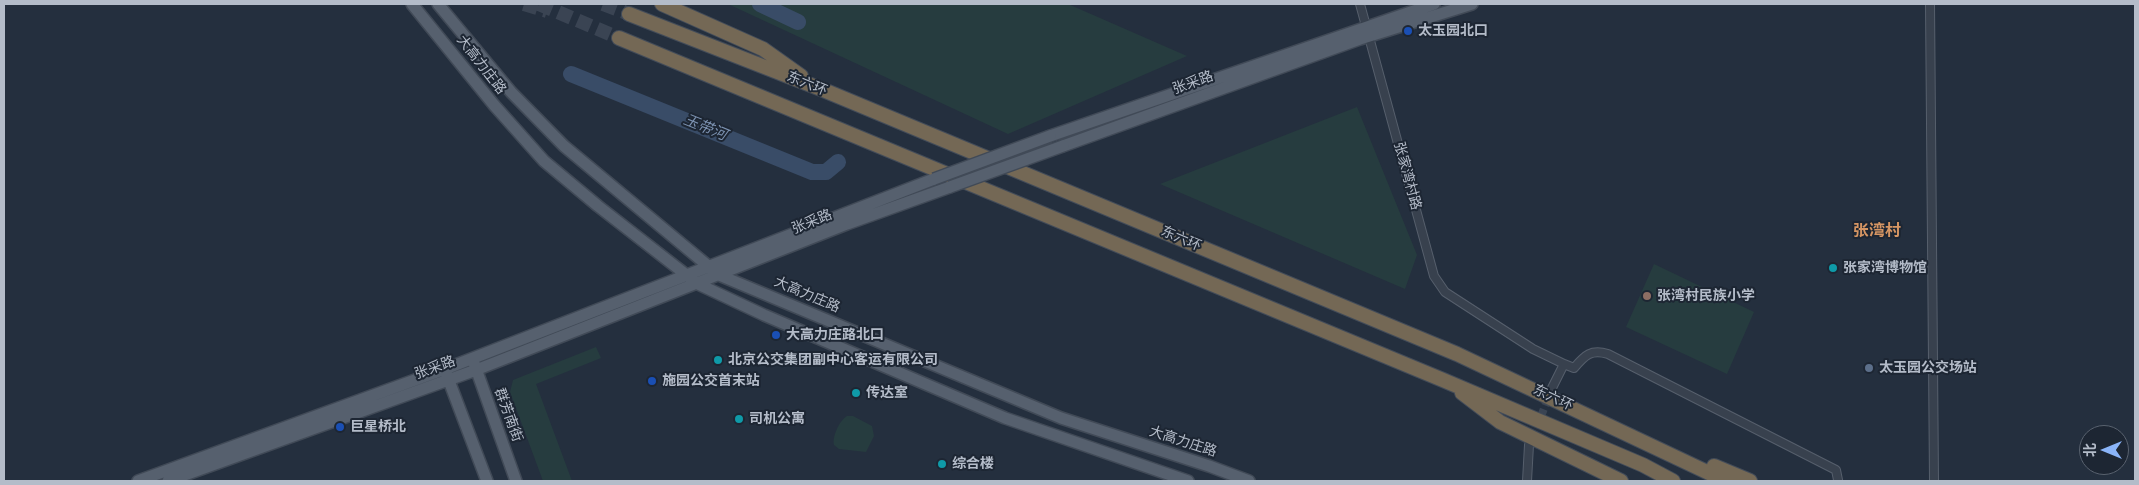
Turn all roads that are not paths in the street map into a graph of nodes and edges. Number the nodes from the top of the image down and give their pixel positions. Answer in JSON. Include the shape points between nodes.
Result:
{"nodes":[{"id":1,"x":412,"y":4,"type":"edge"},
{"id":2,"x":438,"y":4,"type":"edge"},
{"id":3,"x":662,"y":4,"type":"edge"},
{"id":4,"x":1360,"y":4,"type":"edge"},
{"id":5,"x":1434,"y":4,"type":"edge"},
{"id":6,"x":1472,"y":4,"type":"edge"},
{"id":7,"x":1930,"y":4,"type":"edge"},
{"id":8,"x":629,"y":14,"type":"tunnel mouth"},
{"id":9,"x":1368,"y":31,"type":"junction"},
{"id":10,"x":619,"y":38,"type":"tunnel mouth"},
{"id":11,"x":820,"y":89,"type":"junction"},
{"id":12,"x":708,"y":267,"type":"junction"},
{"id":13,"x":719,"y":275,"type":"junction"},
{"id":14,"x":687,"y":276,"type":"junction"},
{"id":15,"x":698,"y":284,"type":"junction"},
{"id":16,"x":770,"y":296,"type":"junction"},
{"id":17,"x":764,"y":315,"type":"junction"},
{"id":18,"x":474,"y":364,"type":"junction"},
{"id":19,"x":1564,"y":364,"type":"junction"},
{"id":20,"x":446,"y":374,"type":"junction"},
{"id":21,"x":1443,"y":380,"type":"junction"},
{"id":22,"x":1551,"y":390,"type":"tunnel mouth"},
{"id":23,"x":1569,"y":405,"type":"junction"},
{"id":24,"x":1529,"y":445,"type":"tunnel mouth"},
{"id":25,"x":1838,"y":480,"type":"dead end"},
{"id":26,"x":138,"y":481,"type":"edge"},
{"id":27,"x":168,"y":481,"type":"edge"},
{"id":28,"x":487,"y":481,"type":"edge"},
{"id":29,"x":516,"y":481,"type":"edge"},
{"id":30,"x":1188,"y":481,"type":"edge"},
{"id":31,"x":1249,"y":481,"type":"edge"},
{"id":32,"x":1527,"y":481,"type":"edge"},
{"id":33,"x":1621,"y":481,"type":"edge"},
{"id":34,"x":1673,"y":481,"type":"edge"},
{"id":35,"x":1726,"y":481,"type":"edge"},
{"id":36,"x":1750,"y":481,"type":"edge"},
{"id":37,"x":1934,"y":481,"type":"edge"}],
"edges":[{"from":1,"to":14,"type":"main road","name":"大高力庄路","via":[[494,105],[544,160]]},
{"from":2,"to":12,"type":"main road","name":"大高力庄路","via":[[512,92],[564,146]]},
{"from":3,"to":11,"type":"highway","via":[[763,50]]},
{"from":4,"to":9,"type":"street","name":"张家湾村路"},
{"from":5,"to":9,"type":"main road","name":"张采路"},
{"from":6,"to":9,"type":"main road","name":"张采路"},
{"from":7,"to":37,"type":"street"},
{"from":8,"to":11,"type":"highway","name":"东六环"},
{"from":9,"to":12,"type":"main road","name":"张采路","bridge":true,"via":[[1050,136]]},
{"from":9,"to":13,"type":"main road","name":"张采路","bridge":true,"via":[[847,224]]},
{"from":9,"to":19,"type":"street","name":"张家湾村路","via":[[1434,276],[1445,292],[1533,349]]},
{"from":10,"to":21,"type":"highway","name":"东六环"},
{"from":11,"to":23,"type":"highway","name":"东六环","via":[[1456,354]]},
{"from":12,"to":13,"type":"main road","name":"大高力庄路"},
{"from":12,"to":14,"type":"main road","name":"张采路"},
{"from":13,"to":15,"type":"main road","name":"张采路"},
{"from":13,"to":16,"type":"main road","name":"大高力庄路"},
{"from":14,"to":15,"type":"main road","name":"大高力庄路"},
{"from":14,"to":18,"type":"main road","name":"张采路"},
{"from":15,"to":17,"type":"main road","name":"大高力庄路"},
{"from":15,"to":18,"type":"main road","name":"张采路"},
{"from":16,"to":17,"type":"main road","via":[[761,300],[759,305]]},
{"from":16,"to":31,"type":"main road","name":"大高力庄路","via":[[1060,418]]},
{"from":17,"to":30,"type":"main road","name":"大高力庄路","via":[[1005,418]]},
{"from":18,"to":20,"type":"main road","name":"张采路"},
{"from":18,"to":29,"type":"main road","name":"群芳南街"},
{"from":19,"to":22,"type":"street"},
{"from":19,"to":25,"type":"street","via":[[1574,368],[1584,355],[1596,350],[1608,354],[1836,470]]},
{"from":20,"to":26,"type":"main road","name":"张采路"},
{"from":20,"to":27,"type":"main road","name":"张采路"},
{"from":20,"to":28,"type":"main road"},
{"from":21,"to":33,"type":"highway","via":[[1500,422]]},
{"from":21,"to":34,"type":"highway","name":"东六环","via":[[1643,465]]},
{"from":23,"to":35,"type":"highway","name":"东六环"},
{"from":23,"to":36,"type":"highway"},
{"from":24,"to":32,"type":"street"}]}
